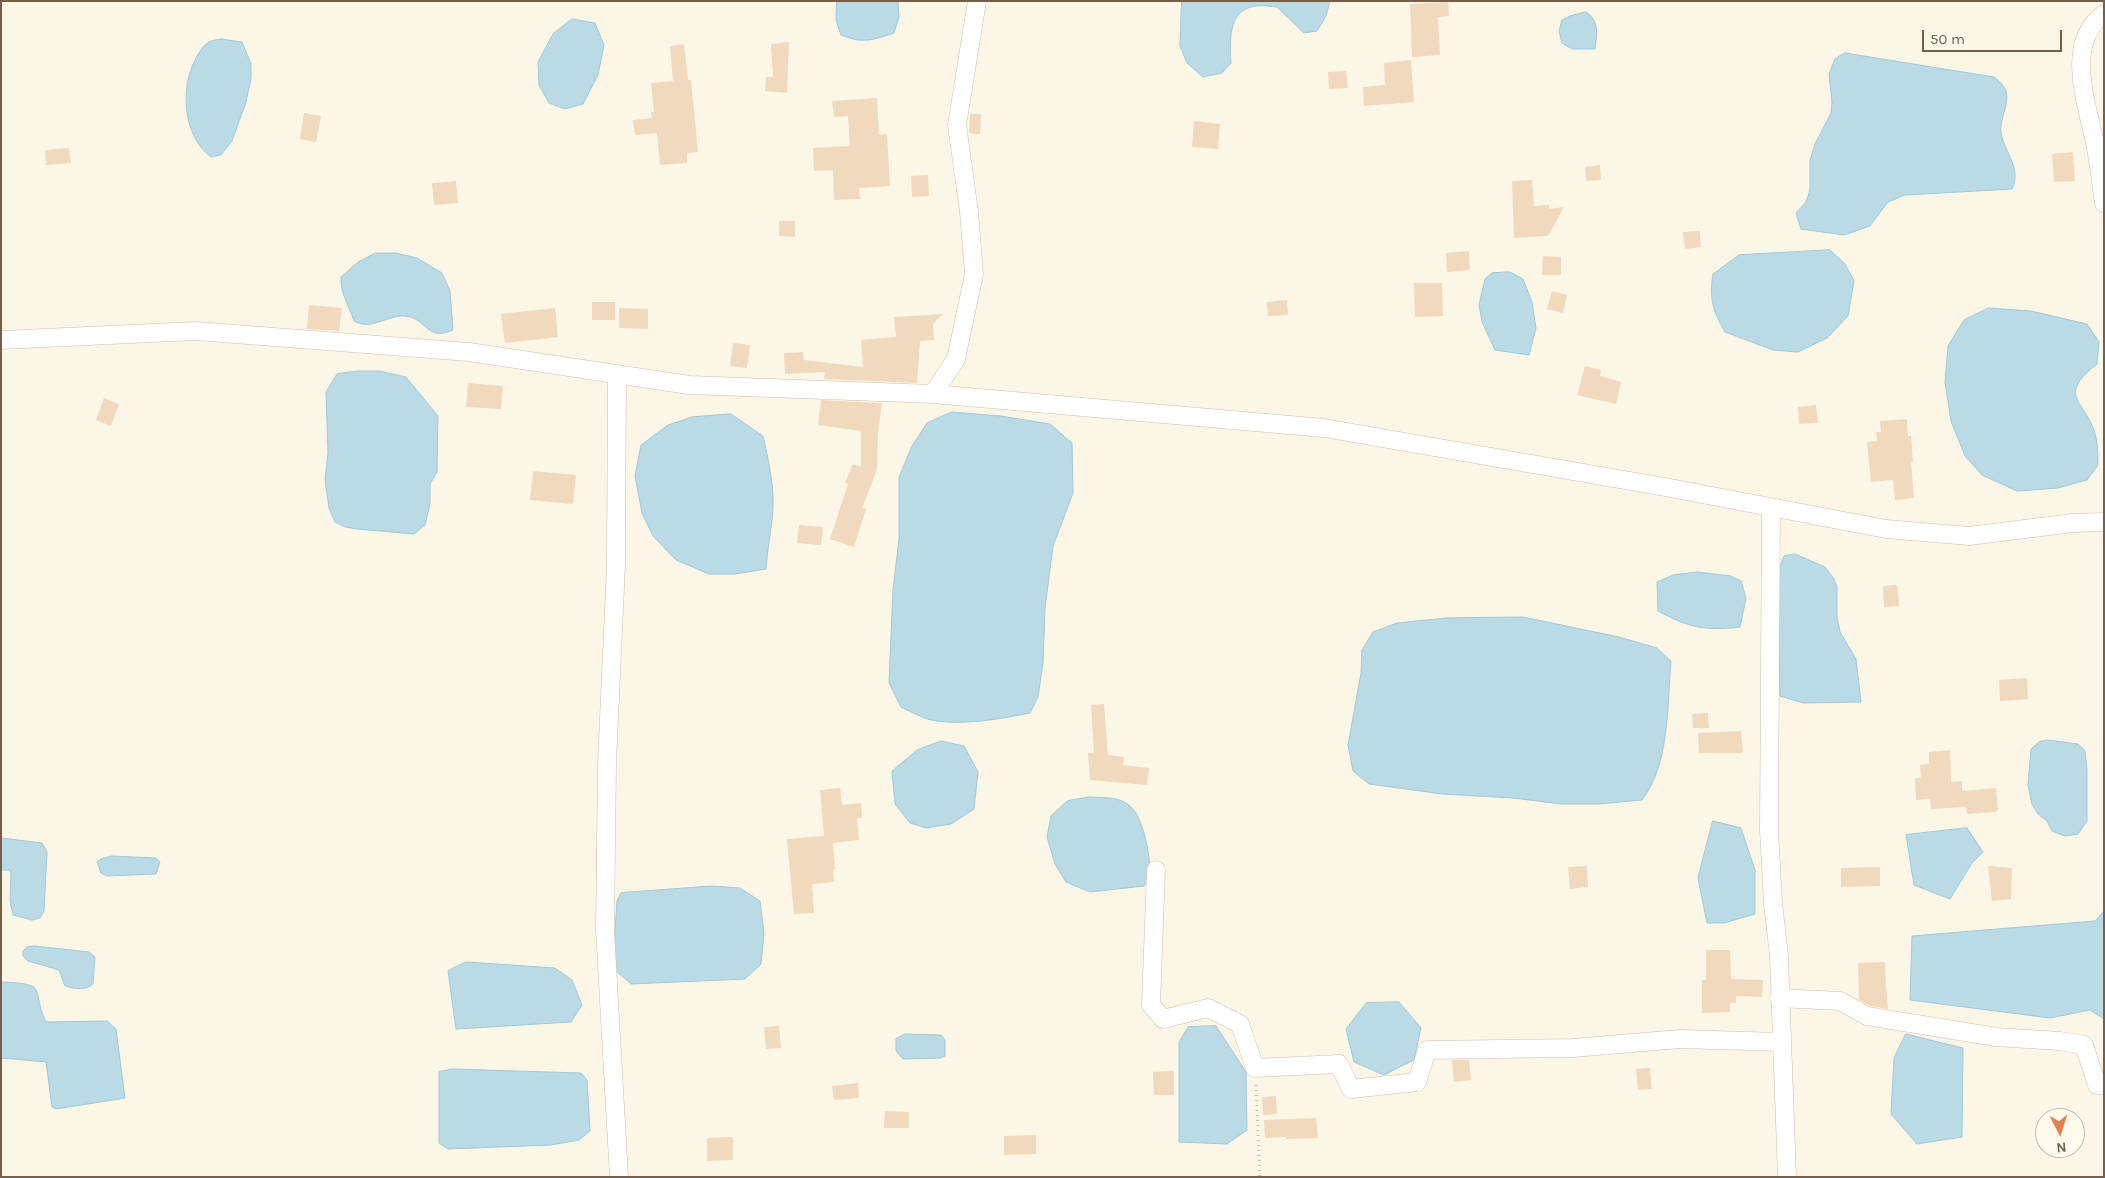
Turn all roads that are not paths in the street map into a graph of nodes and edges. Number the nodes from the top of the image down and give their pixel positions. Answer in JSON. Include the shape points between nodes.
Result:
{"nodes":[{"id":1,"x":977,"y":1,"type":"edge"},
{"id":2,"x":2104,"y":14,"type":"edge"},
{"id":3,"x":2104,"y":204,"type":"edge"},
{"id":4,"x":1,"y":340,"type":"edge"},
{"id":5,"x":618,"y":374,"type":"junction"},
{"id":6,"x":933,"y":394,"type":"junction"},
{"id":7,"x":1771,"y":508,"type":"junction"},
{"id":8,"x":2104,"y":522,"type":"edge"},
{"id":9,"x":1156,"y":870,"type":"dead end"},
{"id":10,"x":1779,"y":998,"type":"junction"},
{"id":11,"x":1781,"y":1042,"type":"junction"},
{"id":12,"x":2104,"y":1085,"type":"edge"},
{"id":13,"x":619,"y":1177,"type":"edge"},
{"id":14,"x":1787,"y":1177,"type":"edge"}],
"edges":[{"from":1,"to":6,"type":"street","via":[[957,125],[974,274],[956,359]]},
{"from":2,"to":3,"type":"street","via":[[2093,21],[2082,48],[2081,77]]},
{"from":4,"to":5,"type":"street","via":[[196,331],[469,352]]},
{"from":5,"to":6,"type":"street","via":[[689,385]]},
{"from":5,"to":13,"type":"street","via":[[616,565],[607,763],[606,930]]},
{"from":6,"to":7,"type":"street","via":[[1324,428]]},
{"from":7,"to":8,"type":"street","via":[[1886,529],[1969,536]]},
{"from":7,"to":10,"type":"street","via":[[1769,830]]},
{"from":9,"to":11,"type":"street","via":[[1151,1005],[1163,1019],[1208,1008],[1240,1024],[1255,1068],[1339,1064],[1351,1089],[1417,1082],[1427,1050],[1573,1048],[1680,1039]]},
{"from":10,"to":11,"type":"street"},
{"from":10,"to":12,"type":"street","via":[[1840,1000],[1867,1016],[1996,1037],[2060,1041],[2084,1046],[2097,1085]]},
{"from":11,"to":14,"type":"street"}]}
